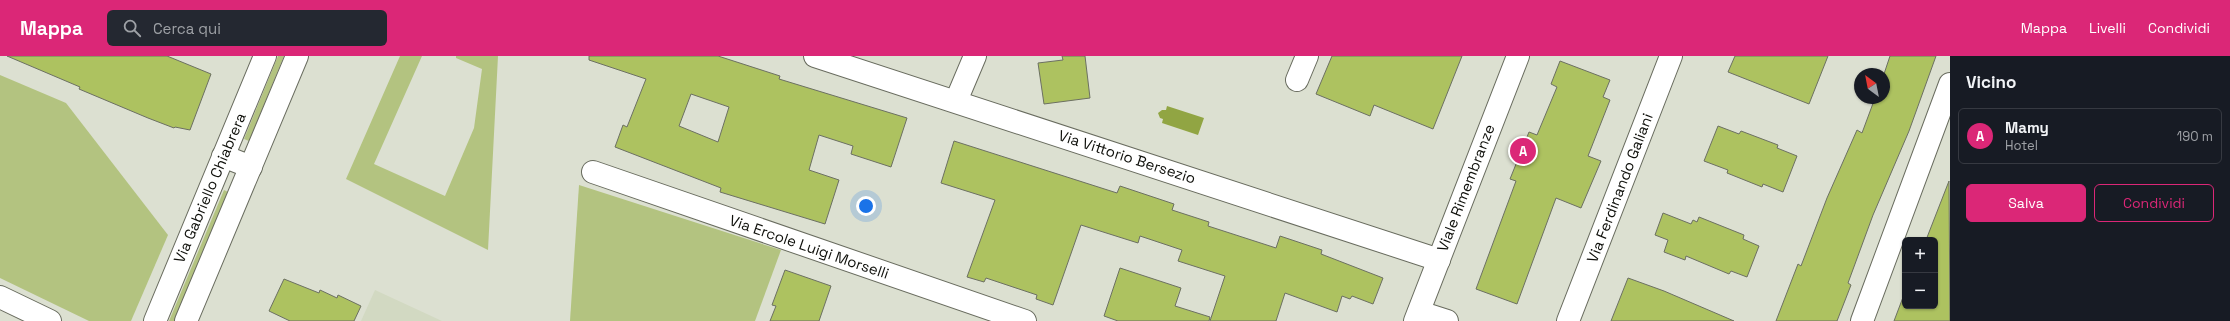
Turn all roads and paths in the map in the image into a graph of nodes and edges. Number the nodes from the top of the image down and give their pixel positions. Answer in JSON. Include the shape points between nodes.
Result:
{"nodes":[{"id":1,"x":265,"y":56,"type":"edge"},
{"id":2,"x":297,"y":56,"type":"edge"},
{"id":3,"x":815,"y":56,"type":"edge"},
{"id":4,"x":975,"y":56,"type":"edge"},
{"id":5,"x":1306,"y":56,"type":"edge"},
{"id":6,"x":1671,"y":56,"type":"edge"},
{"id":7,"x":1515,"y":60,"type":"edge"},
{"id":8,"x":1297,"y":80,"type":"dead end"},
{"id":9,"x":1950,"y":84,"type":"edge"},
{"id":10,"x":956,"y":101,"type":"junction"},
{"id":11,"x":223,"y":156,"type":"junction"},
{"id":12,"x":251,"y":167,"type":"junction"},
{"id":13,"x":593,"y":172,"type":"dead end"},
{"id":14,"x":1439,"y":260,"type":"junction"},
{"id":15,"x":0,"y":297,"type":"edge"},
{"id":16,"x":1417,"y":317,"type":"edge"},
{"id":17,"x":50,"y":321,"type":"edge"},
{"id":18,"x":155,"y":321,"type":"edge"},
{"id":19,"x":186,"y":321,"type":"edge"},
{"id":20,"x":1026,"y":321,"type":"edge"},
{"id":21,"x":1447,"y":321,"type":"edge"},
{"id":22,"x":1568,"y":321,"type":"edge"},
{"id":23,"x":1862,"y":321,"type":"edge"}],
"edges":[{"from":1,"to":11,"type":"street","name":"Via Gabriello Chiabrera"},
{"from":2,"to":12,"type":"street","name":"Via Gabriello Chiabrera"},
{"from":3,"to":10,"type":"street","name":"Via Vittorio Bersezio"},
{"from":4,"to":10,"type":"street"},
{"from":5,"to":8,"type":"street"},
{"from":6,"to":22,"type":"street","name":"Via Ferdinando Galiani"},
{"from":7,"to":14,"type":"street","name":"Viale Rimembranze"},
{"from":9,"to":23,"type":"street"},
{"from":10,"to":14,"type":"street","name":"Via Vittorio Bersezio"},
{"from":11,"to":12,"type":"street"},
{"from":11,"to":18,"type":"street","name":"Via Gabriello Chiabrera"},
{"from":12,"to":19,"type":"street","name":"Via Gabriello Chiabrera"},
{"from":13,"to":20,"type":"street","name":"Via Ercole Luigi Morselli"},
{"from":14,"to":16,"type":"street","name":"Viale Rimembranze"},
{"from":15,"to":17,"type":"street"},
{"from":16,"to":21,"type":"street"}]}
